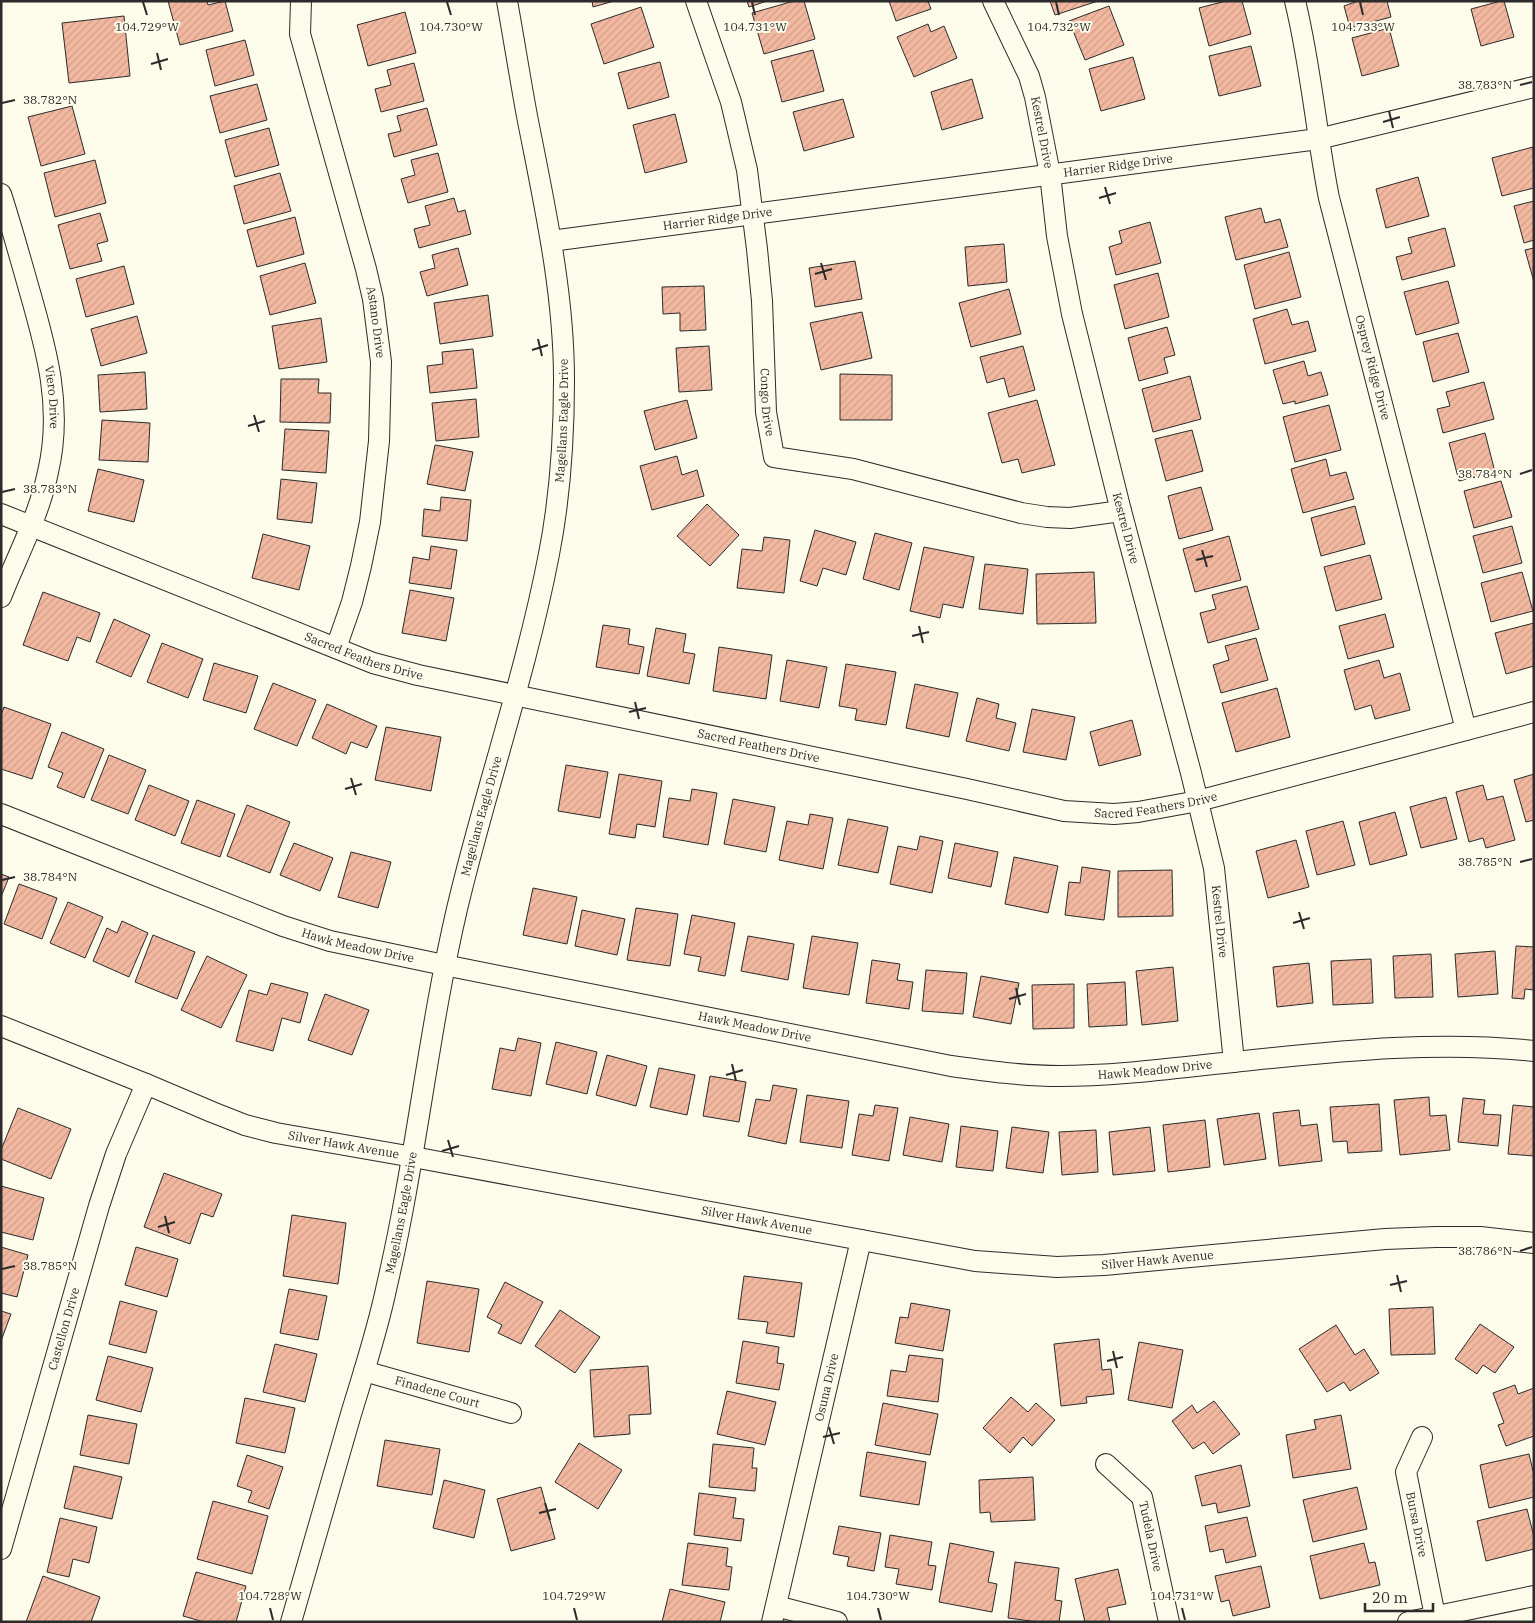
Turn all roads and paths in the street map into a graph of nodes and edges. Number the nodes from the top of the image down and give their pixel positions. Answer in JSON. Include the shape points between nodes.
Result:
{"nodes":[{"id":1,"x":300,"y":1,"type":"edge"},
{"id":2,"x":507,"y":1,"type":"edge"},
{"id":3,"x":696,"y":1,"type":"edge"},
{"id":4,"x":993,"y":1,"type":"edge"},
{"id":5,"x":1295,"y":1,"type":"edge"},
{"id":6,"x":1534,"y":87,"type":"edge"},
{"id":7,"x":1318,"y":139,"type":"junction"},
{"id":8,"x":1050,"y":174,"type":"junction"},
{"id":9,"x":1,"y":194,"type":"edge"},
{"id":10,"x":753,"y":215,"type":"junction"},
{"id":11,"x":551,"y":241,"type":"junction"},
{"id":12,"x":1121,"y":511,"type":"junction"},
{"id":13,"x":1,"y":514,"type":"edge"},
{"id":14,"x":31,"y":526,"type":"junction"},
{"id":15,"x":1,"y":597,"type":"edge"},
{"id":16,"x":336,"y":648,"type":"junction"},
{"id":17,"x":515,"y":696,"type":"junction"},
{"id":18,"x":1534,"y":712,"type":"edge"},
{"id":19,"x":1466,"y":730,"type":"junction"},
{"id":20,"x":1198,"y":801,"type":"junction"},
{"id":21,"x":1,"y":814,"type":"edge"},
{"id":22,"x":444,"y":966,"type":"junction"},
{"id":23,"x":1,"y":1026,"type":"edge"},
{"id":24,"x":1534,"y":1051,"type":"edge"},
{"id":25,"x":1234,"y":1062,"type":"junction"},
{"id":26,"x":146,"y":1084,"type":"junction"},
{"id":27,"x":413,"y":1156,"type":"junction"},
{"id":28,"x":861,"y":1240,"type":"junction"},
{"id":29,"x":1534,"y":1243,"type":"edge"},
{"id":30,"x":364,"y":1371,"type":"junction"},
{"id":31,"x":511,"y":1413,"type":"dead end"},
{"id":32,"x":1422,"y":1437,"type":"dead end"},
{"id":33,"x":1106,"y":1464,"type":"dead end"},
{"id":34,"x":1,"y":1549,"type":"edge"},
{"id":35,"x":1534,"y":1596,"type":"edge"},
{"id":36,"x":774,"y":1614,"type":"edge"},
{"id":37,"x":1435,"y":1616,"type":"junction"},
{"id":38,"x":291,"y":1622,"type":"edge"},
{"id":39,"x":837,"y":1622,"type":"edge"},
{"id":40,"x":1169,"y":1622,"type":"edge"},
{"id":41,"x":1408,"y":1622,"type":"edge"}],
"edges":[{"from":1,"to":16,"type":"street","name":"Astano Drive","via":[[300,34],[366,269],[382,362],[379,441],[370,522],[362,566]]},
{"from":2,"to":11,"type":"street","name":"Magellans Eagle Drive"},
{"from":3,"to":10,"type":"street","name":"Congo Drive","via":[[731,102],[747,170]]},
{"from":4,"to":8,"type":"street","name":"Kestrel Drive","via":[[1035,97]]},
{"from":5,"to":7,"type":"street","name":"Osprey Ridge Drive"},
{"from":6,"to":7,"type":"street","name":"Harrier Ridge Drive"},
{"from":7,"to":8,"type":"street","name":"Harrier Ridge Drive"},
{"from":7,"to":19,"type":"street","name":"Osprey Ridge Drive","via":[[1341,247]]},
{"from":8,"to":10,"type":"street","name":"Harrier Ridge Drive"},
{"from":8,"to":12,"type":"street","name":"Kestrel Drive","via":[[1064,279]]},
{"from":9,"to":14,"type":"street","name":"Viero Drive","via":[[53,384],[55,414],[48,472]]},
{"from":10,"to":11,"type":"street","name":"Harrier Ridge Drive"},
{"from":10,"to":12,"type":"street","name":"Congo Drive","via":[[762,301],[766,412],[774,457],[853,469],[1021,513],[1070,518]]},
{"from":11,"to":17,"type":"street","name":"Magellans Eagle Drive","via":[[564,376],[561,455],[550,549]]},
{"from":12,"to":20,"type":"street","name":"Kestrel Drive"},
{"from":13,"to":14,"type":"street","name":"Sacred Feathers Drive"},
{"from":14,"to":15,"type":"street","name":"Viero Drive"},
{"from":14,"to":16,"type":"street","name":"Sacred Feathers Drive"},
{"from":16,"to":17,"type":"street","name":"Sacred Feathers Drive","via":[[418,675]]},
{"from":17,"to":20,"type":"street","name":"Sacred Feathers Drive","via":[[1064,811],[1114,814]]},
{"from":17,"to":22,"type":"street","name":"Magellans Eagle Drive"},
{"from":18,"to":19,"type":"street","name":"Sacred Feathers Drive"},
{"from":19,"to":20,"type":"street","name":"Sacred Feathers Drive"},
{"from":20,"to":25,"type":"street","name":"Kestrel Drive","via":[[1214,868]]},
{"from":21,"to":22,"type":"street","name":"Hawk Meadow Drive","via":[[306,933]]},
{"from":22,"to":25,"type":"street","name":"Hawk Meadow Drive","via":[[991,1072],[1079,1076]]},
{"from":22,"to":27,"type":"street","name":"Magellans Eagle Drive"},
{"from":23,"to":26,"type":"street","name":"Silver Hawk Avenue"},
{"from":24,"to":25,"type":"street","name":"Hawk Meadow Drive","via":[[1442,1046]]},
{"from":26,"to":27,"type":"street","name":"Silver Hawk Avenue","via":[[253,1127]]},
{"from":26,"to":34,"type":"street","name":"Castellon Drive","via":[[98,1206]]},
{"from":27,"to":28,"type":"street","name":"Silver Hawk Avenue"},
{"from":27,"to":30,"type":"street","name":"Magellans Eagle Drive","via":[[386,1290]]},
{"from":28,"to":29,"type":"street","name":"Silver Hawk Avenue","via":[[975,1261],[1057,1267],[1385,1239],[1480,1237]]},
{"from":28,"to":36,"type":"street","name":"Osuna Drive"},
{"from":30,"to":31,"type":"street","name":"Finadene Court"},
{"from":30,"to":38,"type":"street","name":"Magellans Eagle Drive"},
{"from":32,"to":37,"type":"street","name":"Bursa Drive","via":[[1406,1472]]},
{"from":33,"to":40,"type":"street","name":"Tudela Drive","via":[[1142,1497]]},
{"from":35,"to":37,"type":"street"},
{"from":36,"to":39,"type":"street"},
{"from":37,"to":41,"type":"street"}]}
